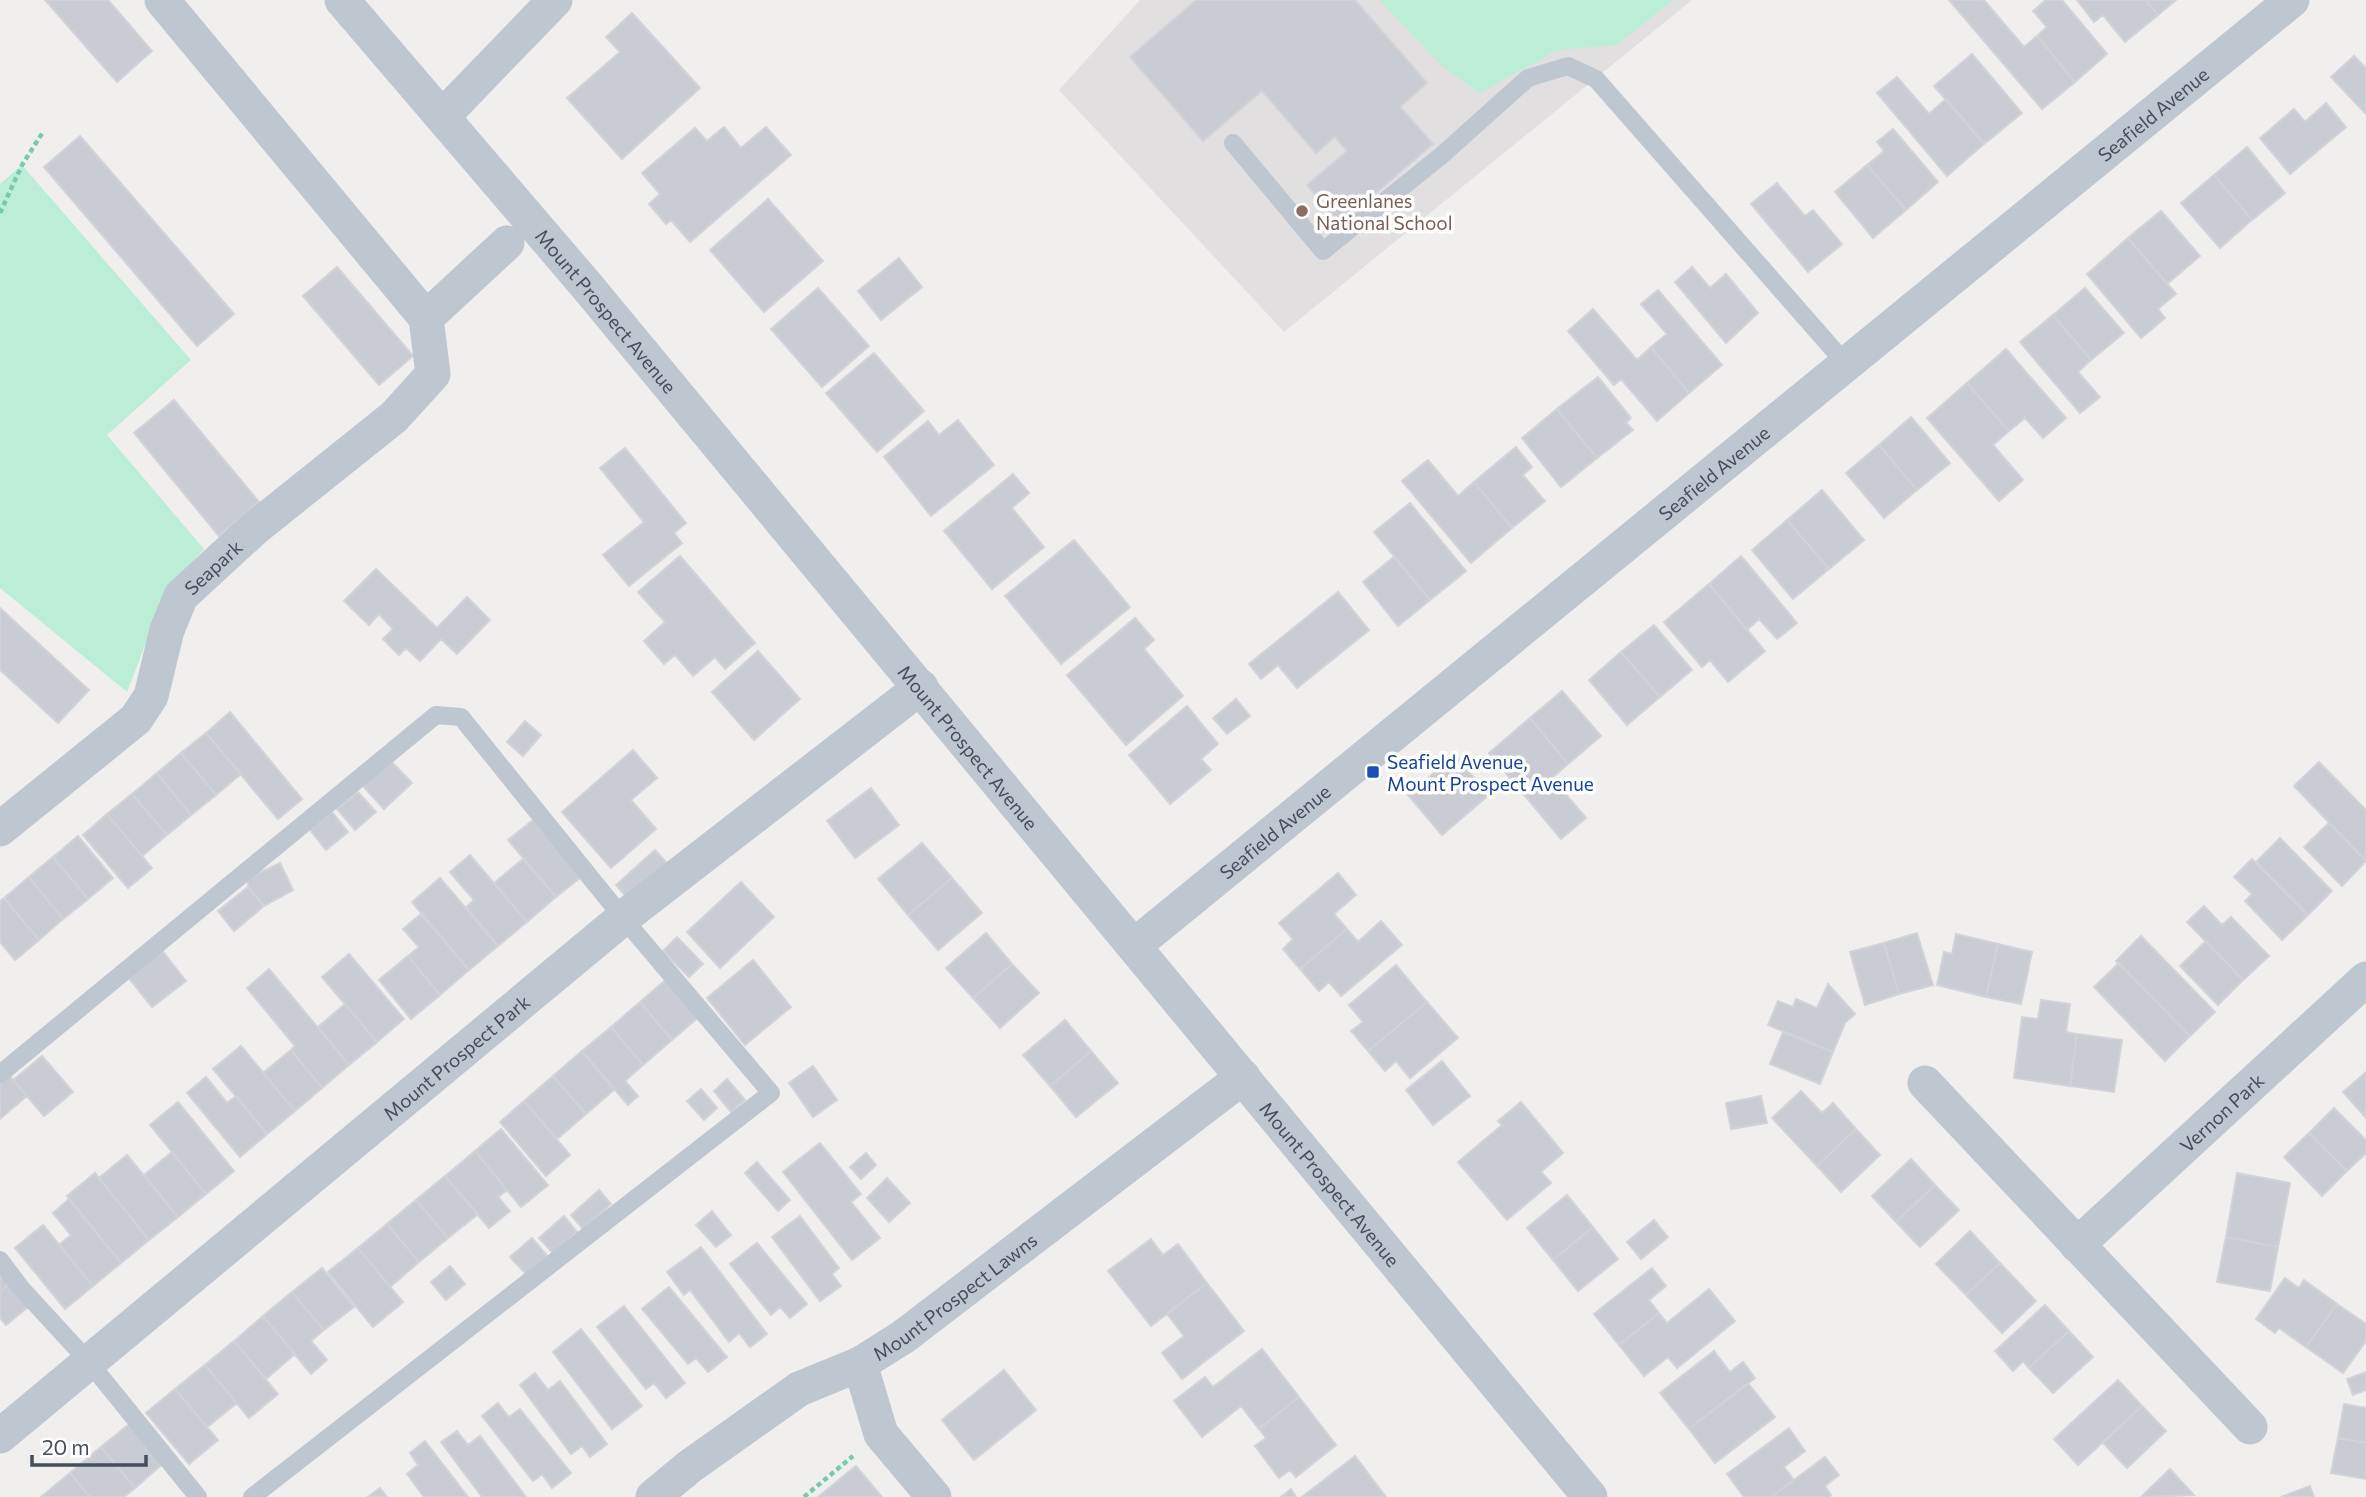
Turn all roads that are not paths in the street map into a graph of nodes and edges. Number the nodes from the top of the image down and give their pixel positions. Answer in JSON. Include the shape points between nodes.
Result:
{"nodes":[{"id":1,"x":163,"y":0,"type":"edge"},
{"id":2,"x":342,"y":0,"type":"edge"},
{"id":3,"x":555,"y":0,"type":"edge"},
{"id":4,"x":2292,"y":0,"type":"edge"},
{"id":5,"x":443,"y":116,"type":"junction"},
{"id":6,"x":1233,"y":143,"type":"dead end"},
{"id":7,"x":508,"y":243,"type":"dead end"},
{"id":8,"x":426,"y":318,"type":"junction"},
{"id":9,"x":1846,"y":365,"type":"junction"},
{"id":10,"x":921,"y":687,"type":"junction"},
{"id":11,"x":0,"y":830,"type":"edge"},
{"id":12,"x":623,"y":918,"type":"junction"},
{"id":13,"x":1135,"y":944,"type":"junction"},
{"id":14,"x":2366,"y":979,"type":"edge"},
{"id":15,"x":0,"y":1074,"type":"edge"},
{"id":16,"x":1243,"y":1077,"type":"junction"},
{"id":17,"x":1925,"y":1083,"type":"dead end"},
{"id":18,"x":2077,"y":1245,"type":"junction"},
{"id":19,"x":0,"y":1260,"type":"edge"},
{"id":20,"x":89,"y":1362,"type":"junction"},
{"id":21,"x":860,"y":1364,"type":"junction"},
{"id":22,"x":2250,"y":1427,"type":"dead end"},
{"id":23,"x":0,"y":1436,"type":"edge"},
{"id":24,"x":198,"y":1497,"type":"edge"},
{"id":25,"x":252,"y":1497,"type":"edge"},
{"id":26,"x":653,"y":1497,"type":"edge"},
{"id":27,"x":933,"y":1497,"type":"edge"},
{"id":28,"x":1590,"y":1497,"type":"edge"}],
"edges":[{"from":1,"to":8,"type":"street"},
{"from":2,"to":5,"type":"street","name":"Mount Prospect Avenue"},
{"from":3,"to":5,"type":"street"},
{"from":4,"to":9,"type":"street","name":"Seafield Avenue"},
{"from":5,"to":10,"type":"street","name":"Mount Prospect Avenue"},
{"from":6,"to":9,"type":"lane","via":[[1323,251],[1528,78],[1568,66],[1596,79]]},
{"from":7,"to":8,"type":"street"},
{"from":8,"to":11,"type":"street","name":"Seapark","via":[[433,374],[394,417],[180,596],[151,696],[136,719]]},
{"from":9,"to":13,"type":"street","name":"Seafield Avenue"},
{"from":10,"to":12,"type":"street","name":"Mount Prospect Park"},
{"from":10,"to":13,"type":"street","name":"Mount Prospect Avenue"},
{"from":12,"to":15,"type":"lane","via":[[461,717],[436,715]]},
{"from":12,"to":20,"type":"street","name":"Mount Prospect Park"},
{"from":12,"to":25,"type":"lane","via":[[771,1093]]},
{"from":13,"to":16,"type":"street","name":"Mount Prospect Avenue"},
{"from":14,"to":18,"type":"street","name":"Vernon Park"},
{"from":16,"to":21,"type":"street","name":"Mount Prospect Lawns"},
{"from":16,"to":28,"type":"street","name":"Mount Prospect Avenue"},
{"from":17,"to":18,"type":"street"},
{"from":18,"to":22,"type":"street"},
{"from":19,"to":20,"type":"lane"},
{"from":20,"to":23,"type":"street","name":"Mount Prospect Park"},
{"from":20,"to":24,"type":"lane"},
{"from":21,"to":26,"type":"street","name":"Mount Prospect Lawns","via":[[799,1389]]},
{"from":21,"to":27,"type":"street","via":[[881,1433]]}]}
